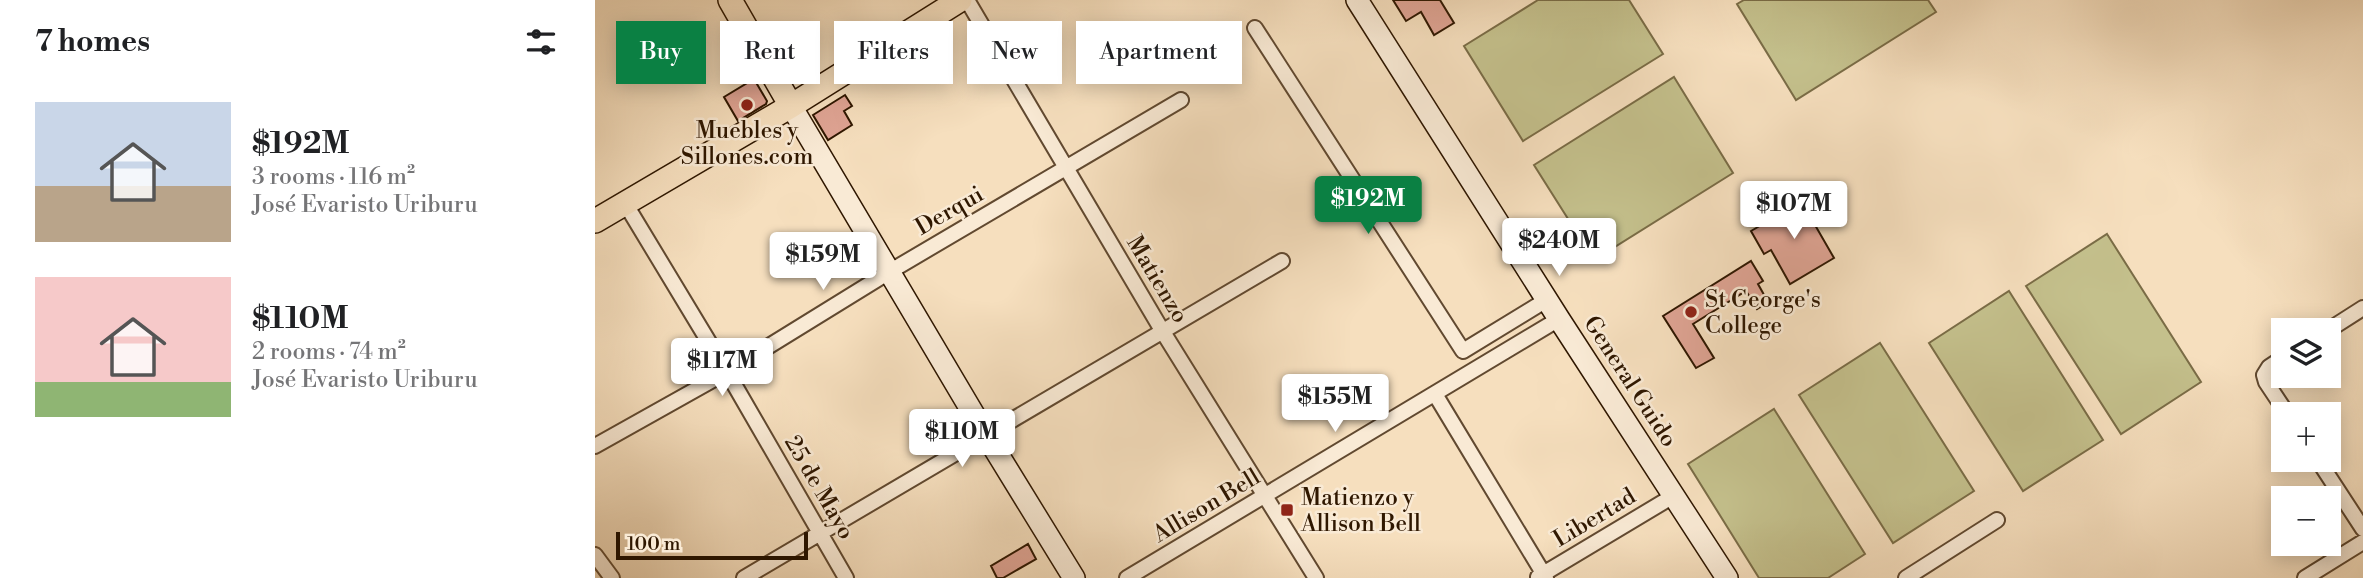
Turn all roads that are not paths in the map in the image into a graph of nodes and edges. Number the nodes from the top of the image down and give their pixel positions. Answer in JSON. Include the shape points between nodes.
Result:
{"nodes":[{"id":1,"x":730,"y":0,"type":"edge"},
{"id":2,"x":960,"y":0,"type":"edge"},
{"id":3,"x":967,"y":0,"type":"edge"},
{"id":4,"x":1357,"y":0,"type":"edge"},
{"id":5,"x":1255,"y":28,"type":"dead end"},
{"id":6,"x":1181,"y":100,"type":"dead end"},
{"id":7,"x":791,"y":106,"type":"junction"},
{"id":8,"x":1067,"y":168,"type":"junction"},
{"id":9,"x":625,"y":203,"type":"junction"},
{"id":10,"x":595,"y":221,"type":"edge"},
{"id":11,"x":1282,"y":261,"type":"dead end"},
{"id":12,"x":889,"y":272,"type":"junction"},
{"id":13,"x":1548,"y":299,"type":"junction"},
{"id":14,"x":2363,"y":308,"type":"edge"},
{"id":15,"x":1559,"y":319,"type":"junction"},
{"id":16,"x":2341,"y":322,"type":"edge"},
{"id":17,"x":1163,"y":332,"type":"junction"},
{"id":18,"x":2271,"y":365,"type":"edge"},
{"id":19,"x":727,"y":372,"type":"junction"},
{"id":20,"x":1435,"y":394,"type":"junction"},
{"id":21,"x":2279,"y":402,"type":"edge"},
{"id":22,"x":986,"y":435,"type":"junction"},
{"id":23,"x":595,"y":446,"type":"edge"},
{"id":24,"x":2326,"y":472,"type":"edge"},
{"id":25,"x":1675,"y":495,"type":"junction"},
{"id":26,"x":1265,"y":496,"type":"junction"},
{"id":27,"x":1997,"y":520,"type":"dead end"},
{"id":28,"x":2363,"y":529,"type":"edge"},
{"id":29,"x":820,"y":533,"type":"junction"},
{"id":30,"x":2363,"y":542,"type":"edge"},
{"id":31,"x":595,"y":555,"type":"edge"},
{"id":32,"x":1542,"y":577,"type":"edge"},
{"id":33,"x":612,"y":578,"type":"edge"},
{"id":34,"x":744,"y":578,"type":"edge"},
{"id":35,"x":846,"y":578,"type":"edge"},
{"id":36,"x":1074,"y":578,"type":"edge"},
{"id":37,"x":1128,"y":578,"type":"edge"},
{"id":38,"x":1316,"y":578,"type":"edge"},
{"id":39,"x":1727,"y":578,"type":"edge"},
{"id":40,"x":1906,"y":578,"type":"edge"},
{"id":41,"x":2305,"y":578,"type":"edge"}],
"edges":[{"from":1,"to":7,"type":"main road"},
{"from":2,"to":7,"type":"main road"},
{"from":3,"to":8,"type":"street","name":"Matienzo"},
{"from":4,"to":13,"type":"main road","name":"General Guido"},
{"from":5,"to":13,"type":"street","via":[[1463,351]]},
{"from":6,"to":8,"type":"street","name":"Derqui"},
{"from":7,"to":9,"type":"main road"},
{"from":7,"to":12,"type":"main road"},
{"from":8,"to":12,"type":"street","name":"Derqui"},
{"from":8,"to":17,"type":"street","name":"Matienzo"},
{"from":9,"to":10,"type":"main road"},
{"from":9,"to":19,"type":"street","name":"25 de Mayo"},
{"from":11,"to":17,"type":"street"},
{"from":12,"to":19,"type":"street","name":"Derqui"},
{"from":12,"to":22,"type":"main road"},
{"from":13,"to":15,"type":"main road","name":"General Guido"},
{"from":14,"to":16,"type":"street"},
{"from":15,"to":20,"type":"street","name":"Allison Bell"},
{"from":15,"to":25,"type":"main road","name":"General Guido"},
{"from":17,"to":22,"type":"street"},
{"from":17,"to":26,"type":"street","name":"Matienzo"},
{"from":18,"to":21,"type":"street","via":[[2264,374]]},
{"from":19,"to":23,"type":"street","name":"Derqui"},
{"from":19,"to":29,"type":"street","name":"25 de Mayo"},
{"from":20,"to":26,"type":"street","name":"Allison Bell"},
{"from":20,"to":32,"type":"street"},
{"from":22,"to":29,"type":"street"},
{"from":22,"to":36,"type":"main road"},
{"from":24,"to":28,"type":"street"},
{"from":25,"to":32,"type":"street","name":"Libertad"},
{"from":25,"to":39,"type":"main road","name":"General Guido"},
{"from":26,"to":37,"type":"street","name":"Allison Bell"},
{"from":26,"to":38,"type":"street","name":"Matienzo"},
{"from":27,"to":40,"type":"street"},
{"from":29,"to":34,"type":"street"},
{"from":29,"to":35,"type":"street","name":"25 de Mayo"},
{"from":30,"to":41,"type":"street"},
{"from":31,"to":33,"type":"street"}]}
